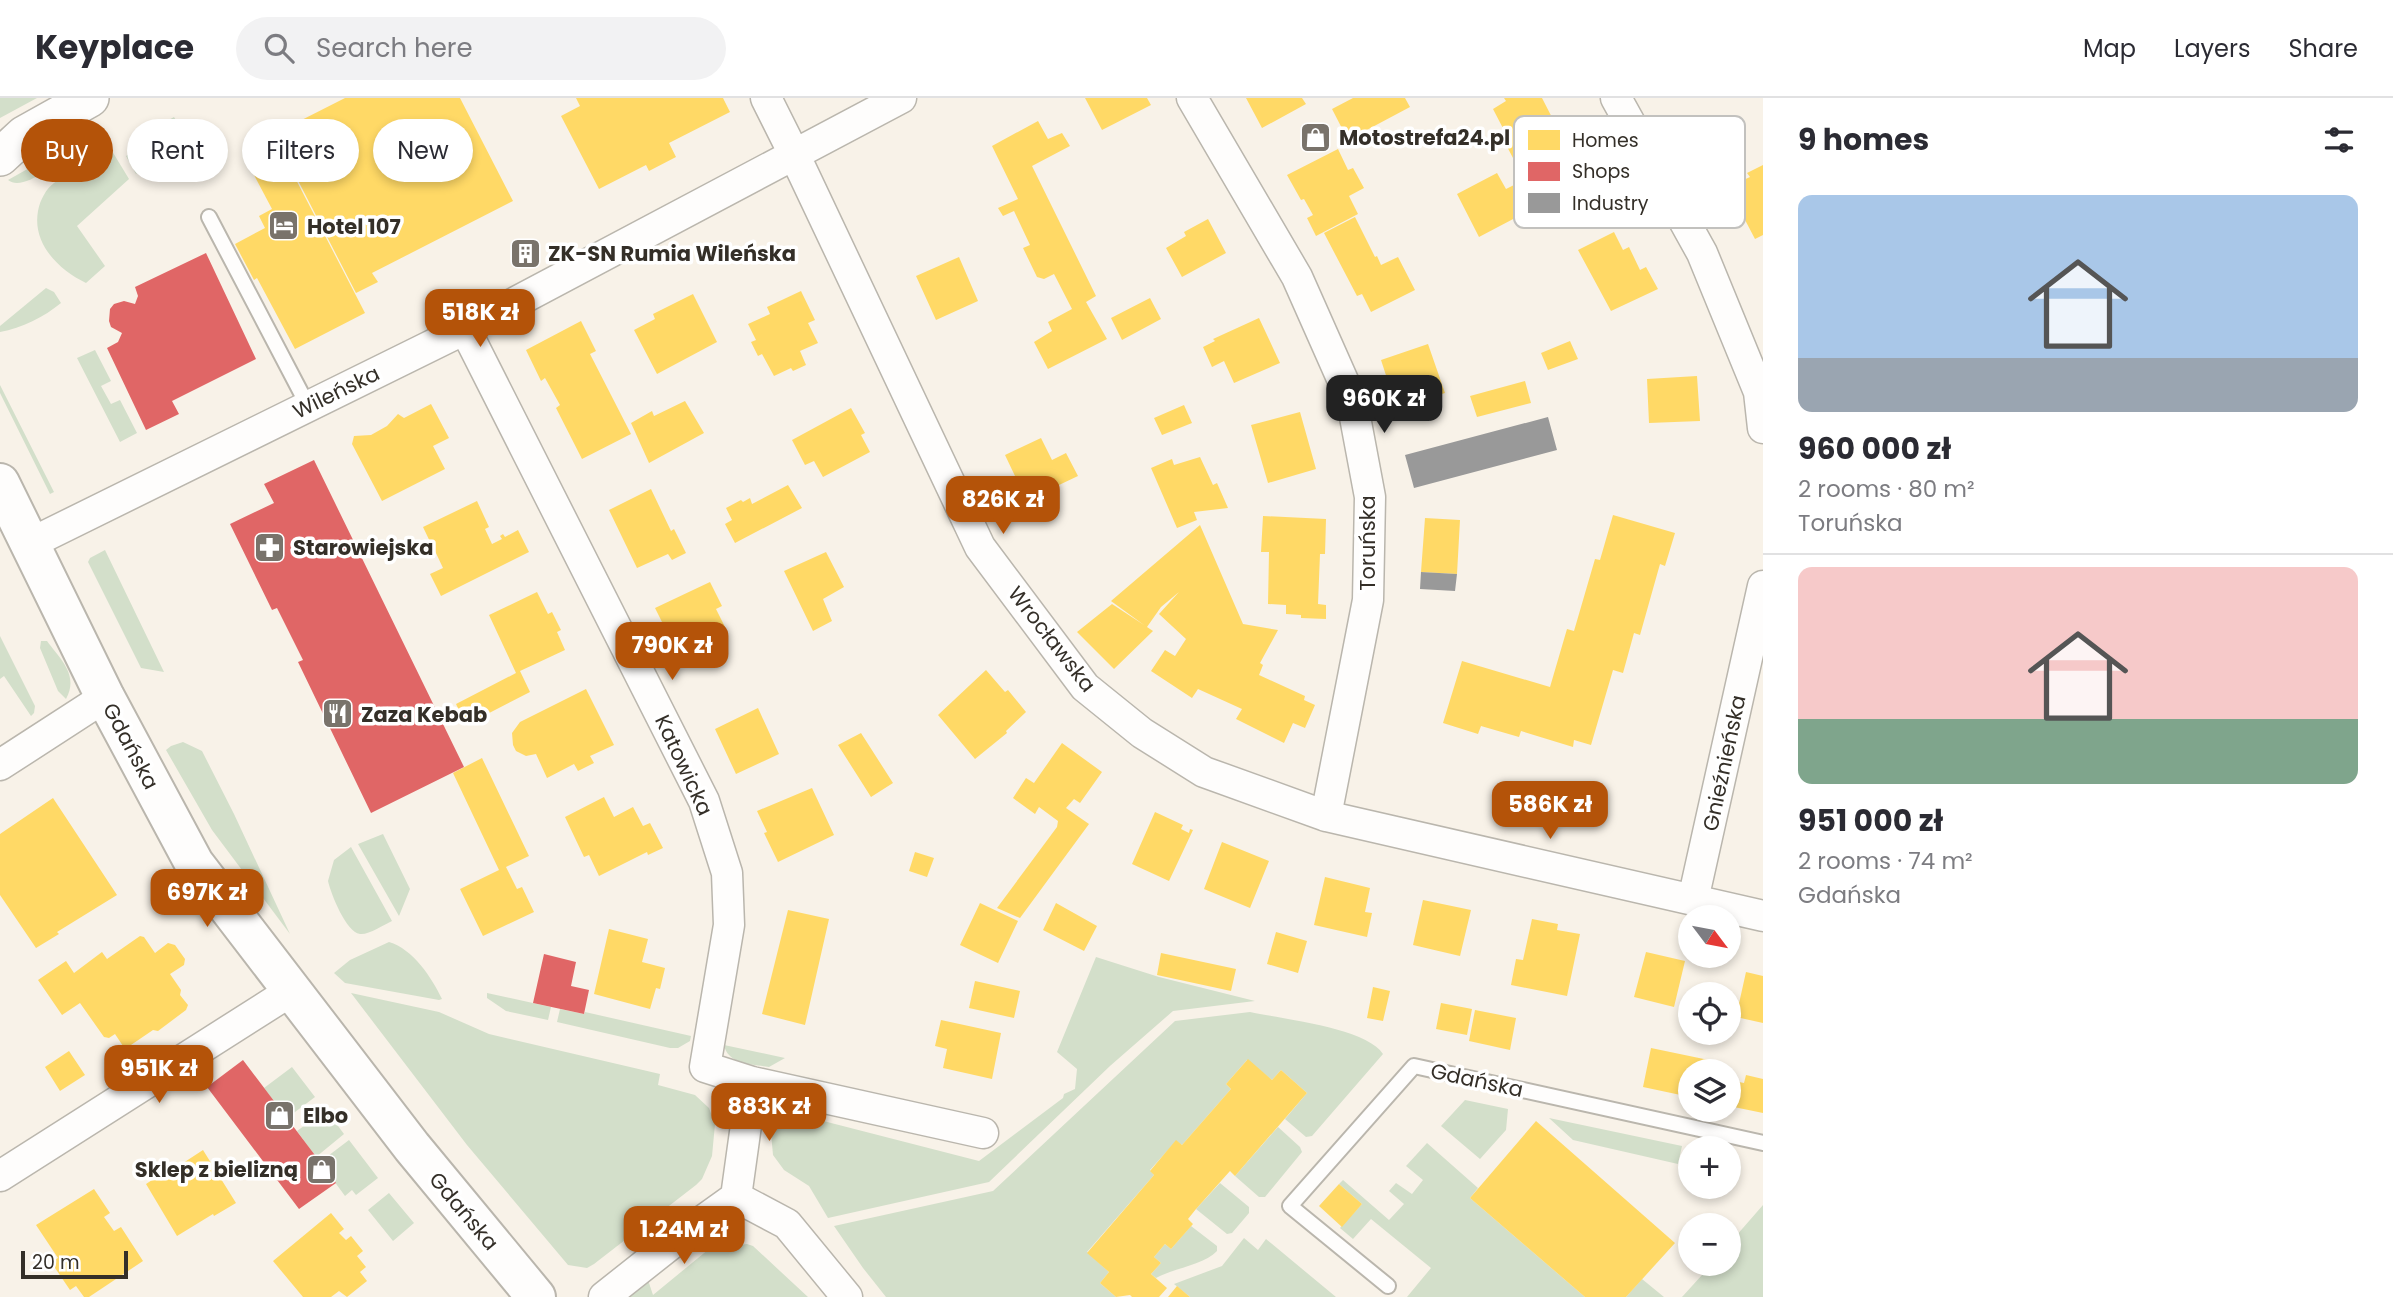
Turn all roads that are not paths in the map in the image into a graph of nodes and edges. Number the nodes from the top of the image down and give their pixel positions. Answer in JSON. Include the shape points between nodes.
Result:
{"nodes":[{"id":1,"x":90,"y":98,"type":"edge"},
{"id":2,"x":766,"y":98,"type":"edge"},
{"id":3,"x":901,"y":98,"type":"edge"},
{"id":4,"x":1192,"y":98,"type":"edge"},
{"id":5,"x":1616,"y":98,"type":"edge"},
{"id":6,"x":1626,"y":116,"type":"edge"},
{"id":7,"x":8,"y":144,"type":"edge"},
{"id":8,"x":795,"y":156,"type":"junction"},
{"id":9,"x":209,"y":217,"type":"dead end"},
{"id":10,"x":1688,"y":228,"type":"edge"},
{"id":11,"x":464,"y":329,"type":"junction"},
{"id":12,"x":1761,"y":391,"type":"edge"},
{"id":13,"x":308,"y":406,"type":"junction"},
{"id":14,"x":1763,"y":428,"type":"edge"},
{"id":15,"x":0,"y":483,"type":"edge"},
{"id":16,"x":29,"y":544,"type":"junction"},
{"id":17,"x":1763,"y":586,"type":"edge"},
{"id":18,"x":105,"y":697,"type":"junction"},
{"id":19,"x":0,"y":765,"type":"edge"},
{"id":20,"x":1326,"y":816,"type":"junction"},
{"id":21,"x":1693,"y":900,"type":"junction"},
{"id":22,"x":1763,"y":916,"type":"edge"},
{"id":23,"x":291,"y":991,"type":"junction"},
{"id":24,"x":752,"y":1082,"type":"junction"},
{"id":25,"x":983,"y":1133,"type":"dead end"},
{"id":26,"x":1763,"y":1143,"type":"edge"},
{"id":27,"x":0,"y":1176,"type":"edge"},
{"id":28,"x":736,"y":1197,"type":"junction"},
{"id":29,"x":1388,"y":1286,"type":"dead end"},
{"id":30,"x":536,"y":1297,"type":"edge"},
{"id":31,"x":604,"y":1297,"type":"edge"},
{"id":32,"x":847,"y":1297,"type":"edge"}],
"edges":[{"from":1,"to":7,"type":"street"},
{"from":2,"to":8,"type":"street","name":"Wrocławska"},
{"from":3,"to":8,"type":"street","name":"Wileńska"},
{"from":4,"to":20,"type":"street","name":"Toruńska","via":[[1297,277],[1352,401],[1370,497],[1368,600]]},
{"from":5,"to":6,"type":"street"},
{"from":8,"to":11,"type":"street","name":"Wileńska"},
{"from":8,"to":20,"type":"street","name":"Wrocławska","via":[[980,547],[1085,687],[1142,733],[1204,772]]},
{"from":9,"to":13,"type":"lane"},
{"from":10,"to":12,"type":"street"},
{"from":11,"to":13,"type":"street","name":"Wileńska"},
{"from":11,"to":24,"type":"street","name":"Katowicka","via":[[704,801],[727,873],[729,925],[705,1067]]},
{"from":12,"to":14,"type":"street"},
{"from":13,"to":16,"type":"street","name":"Wileńska"},
{"from":15,"to":16,"type":"main road","name":"Gdańska"},
{"from":16,"to":18,"type":"main road","name":"Gdańska"},
{"from":17,"to":21,"type":"street","name":"Gnieźnieńska"},
{"from":18,"to":19,"type":"street"},
{"from":18,"to":23,"type":"main road","name":"Gdańska","via":[[194,863]]},
{"from":20,"to":21,"type":"street","name":"Wrocławska"},
{"from":21,"to":22,"type":"street","name":"Wrocławska"},
{"from":23,"to":27,"type":"street"},
{"from":23,"to":30,"type":"main road","name":"Gdańska"},
{"from":24,"to":25,"type":"street","name":"Katowicka"},
{"from":24,"to":28,"type":"street"},
{"from":26,"to":29,"type":"lane","name":"Gdańska","via":[[1415,1066],[1290,1206]]},
{"from":28,"to":31,"type":"street"},
{"from":28,"to":32,"type":"street","via":[[787,1224]]}]}
